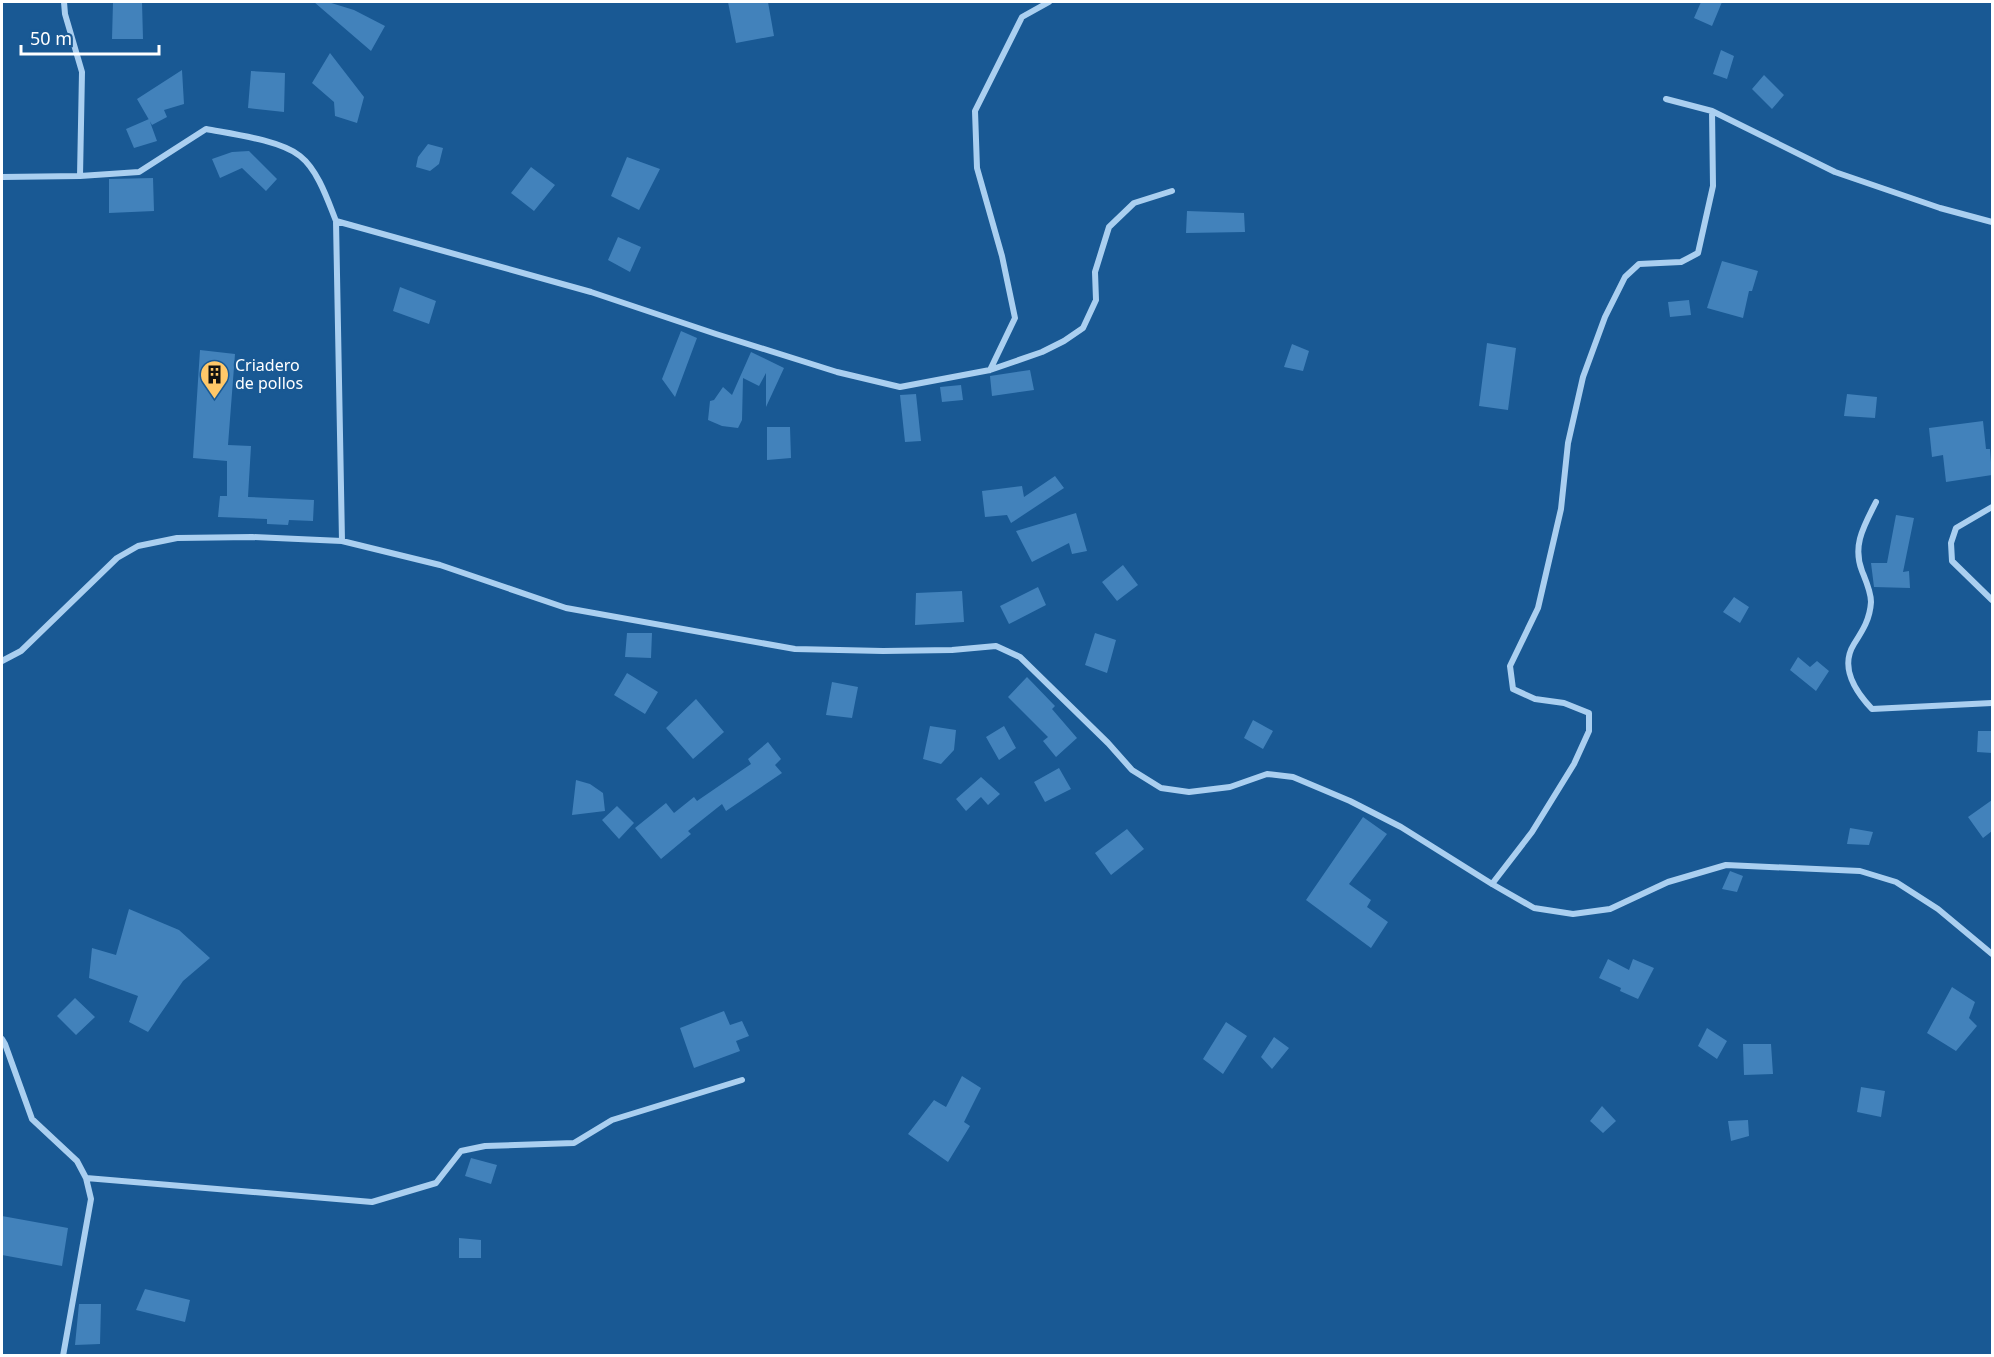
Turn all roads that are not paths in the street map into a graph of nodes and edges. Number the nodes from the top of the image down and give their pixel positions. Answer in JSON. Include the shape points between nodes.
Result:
{"nodes":[{"id":1,"x":64,"y":2,"type":"edge"},
{"id":2,"x":1049,"y":2,"type":"edge"},
{"id":3,"x":1666,"y":99,"type":"dead end"},
{"id":4,"x":1712,"y":111,"type":"junction"},
{"id":5,"x":80,"y":176,"type":"junction"},
{"id":6,"x":2,"y":177,"type":"edge"},
{"id":7,"x":1172,"y":191,"type":"dead end"},
{"id":8,"x":336,"y":221,"type":"junction"},
{"id":9,"x":1992,"y":222,"type":"edge"},
{"id":10,"x":990,"y":370,"type":"junction"},
{"id":11,"x":1876,"y":502,"type":"dead end"},
{"id":12,"x":1992,"y":507,"type":"edge"},
{"id":13,"x":342,"y":541,"type":"junction"},
{"id":14,"x":1992,"y":600,"type":"edge"},
{"id":15,"x":2,"y":661,"type":"edge"},
{"id":16,"x":1992,"y":703,"type":"edge"},
{"id":17,"x":1491,"y":884,"type":"junction"},
{"id":18,"x":1992,"y":954,"type":"edge"},
{"id":19,"x":2,"y":1039,"type":"edge"},
{"id":20,"x":742,"y":1080,"type":"dead end"},
{"id":21,"x":86,"y":1178,"type":"junction"},
{"id":22,"x":63,"y":1356,"type":"edge"}],
"edges":[{"from":1,"to":5,"type":"street","via":[[82,72]]},
{"from":2,"to":10,"type":"street","via":[[1022,17],[975,111],[976,168],[1002,256],[1015,318]]},
{"from":3,"to":4,"type":"street"},
{"from":4,"to":9,"type":"street","via":[[1834,172]]},
{"from":4,"to":17,"type":"street","via":[[1713,186],[1698,253],[1682,262],[1640,264],[1625,277],[1605,317],[1583,377],[1538,608],[1510,666],[1513,689],[1589,713],[1589,731],[1574,764],[1532,832]]},
{"from":5,"to":6,"type":"street"},
{"from":5,"to":8,"type":"street","via":[[139,172],[206,129],[269,142],[301,156],[322,184]]},
{"from":7,"to":10,"type":"street","via":[[1134,203],[1109,227],[1095,272],[1096,300],[1083,328],[1042,352]]},
{"from":8,"to":10,"type":"street","via":[[591,292],[837,372],[900,387]]},
{"from":8,"to":13,"type":"street"},
{"from":11,"to":16,"type":"street","via":[[1860,533],[1857,554],[1871,598],[1870,613],[1848,664],[1851,680],[1872,709]]},
{"from":12,"to":14,"type":"street","via":[[1956,528],[1951,543],[1952,561]]},
{"from":13,"to":15,"type":"street","via":[[177,538],[138,546],[117,558],[21,651]]},
{"from":13,"to":17,"type":"street","via":[[440,565],[566,608],[795,649],[952,650],[996,646],[1020,657],[1132,770],[1161,788],[1189,792],[1230,787],[1267,774],[1293,777],[1401,827]]},
{"from":17,"to":18,"type":"street","via":[[1534,908],[1573,914],[1610,909],[1668,882],[1726,865],[1860,871],[1896,882],[1938,909]]},
{"from":19,"to":21,"type":"street","via":[[32,1119],[77,1161]]},
{"from":20,"to":21,"type":"street","via":[[612,1120],[574,1143],[485,1146],[461,1151],[436,1183],[372,1202]]},
{"from":21,"to":22,"type":"street","via":[[91,1200]]}]}
